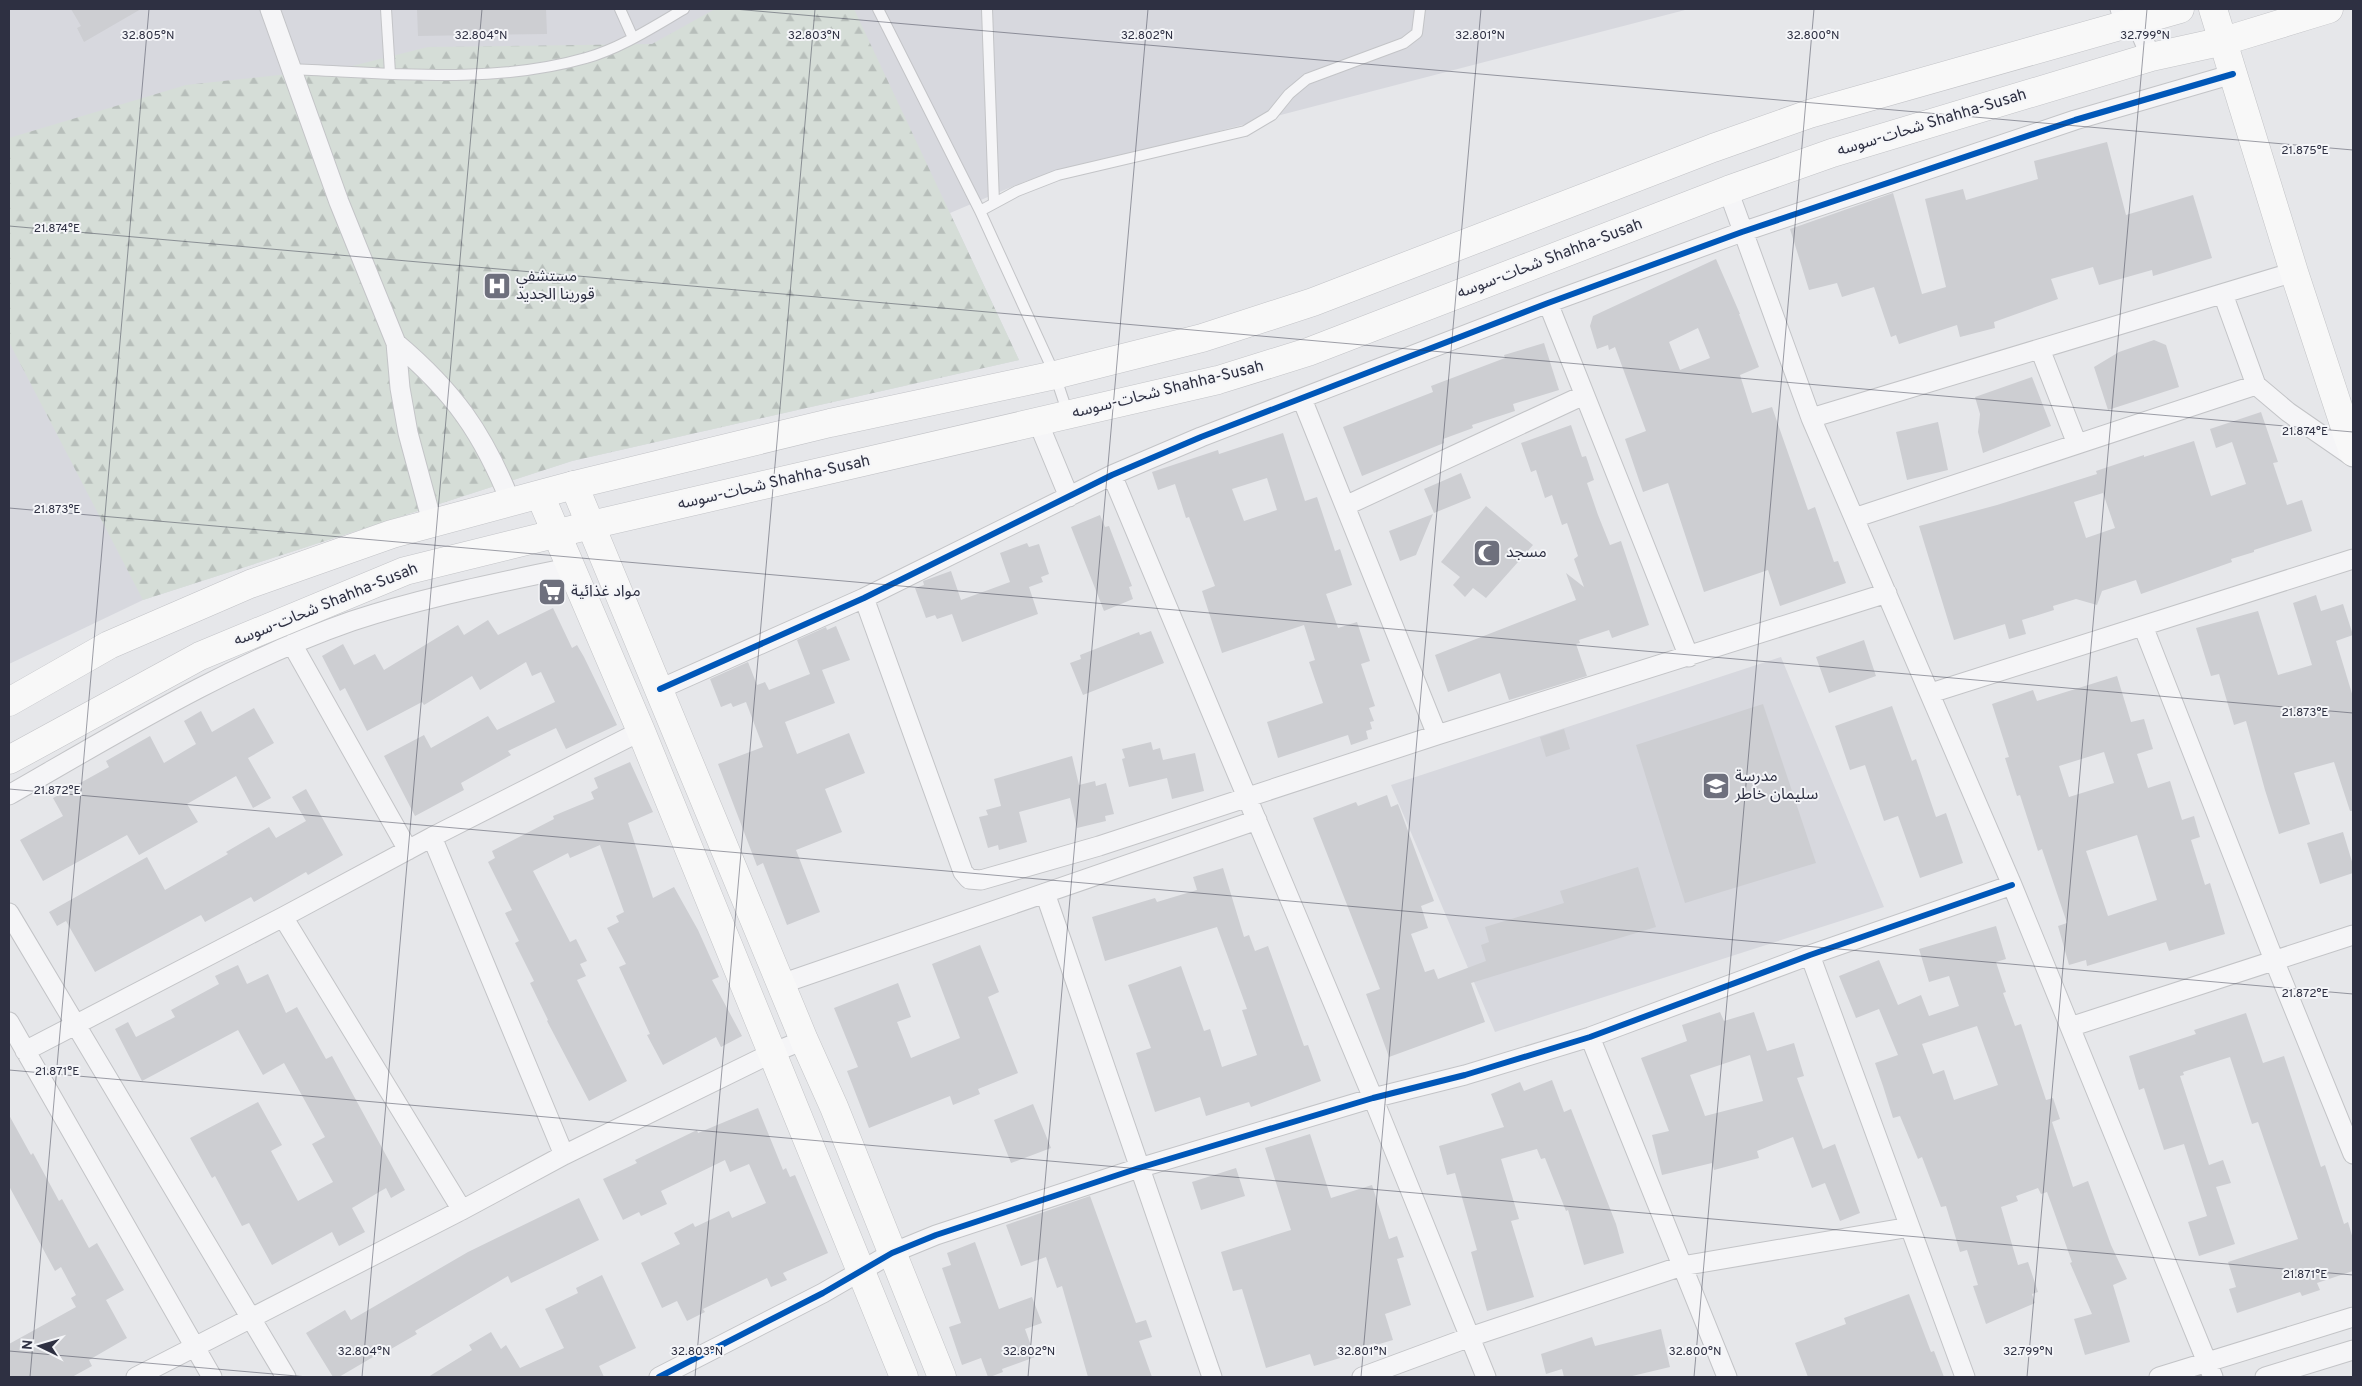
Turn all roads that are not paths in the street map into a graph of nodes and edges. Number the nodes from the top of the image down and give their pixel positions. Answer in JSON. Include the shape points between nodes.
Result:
{"nodes":[{"id":1,"x":270,"y":9,"type":"edge"},
{"id":2,"x":386,"y":9,"type":"edge"},
{"id":3,"x":620,"y":9,"type":"edge"},
{"id":4,"x":684,"y":9,"type":"edge"},
{"id":5,"x":878,"y":9,"type":"edge"},
{"id":6,"x":987,"y":9,"type":"edge"},
{"id":7,"x":1420,"y":9,"type":"edge"},
{"id":8,"x":2180,"y":9,"type":"edge"},
{"id":9,"x":2213,"y":9,"type":"edge"},
{"id":10,"x":2329,"y":9,"type":"edge"},
{"id":11,"x":2128,"y":15,"type":"edge"},
{"id":12,"x":633,"y":38,"type":"junction"},
{"id":13,"x":2224,"y":41,"type":"junction"},
{"id":14,"x":2151,"y":57,"type":"junction"},
{"id":15,"x":291,"y":69,"type":"junction"},
{"id":16,"x":390,"y":73,"type":"junction"},
{"id":17,"x":2233,"y":74,"type":"junction"},
{"id":18,"x":1728,"y":190,"type":"junction"},
{"id":19,"x":994,"y":203,"type":"junction"},
{"id":20,"x":980,"y":211,"type":"junction"},
{"id":21,"x":1742,"y":232,"type":"junction"},
{"id":22,"x":2294,"y":272,"type":"junction"},
{"id":23,"x":2223,"y":294,"type":"junction"},
{"id":24,"x":1548,"y":303,"type":"junction"},
{"id":25,"x":396,"y":343,"type":"junction"},
{"id":26,"x":2040,"y":348,"type":"junction"},
{"id":27,"x":1055,"y":375,"type":"junction"},
{"id":28,"x":2256,"y":385,"type":"junction"},
{"id":29,"x":1584,"y":395,"type":"junction"},
{"id":30,"x":1302,"y":399,"type":"junction"},
{"id":31,"x":1069,"y":415,"type":"junction"},
{"id":32,"x":1811,"y":418,"type":"junction"},
{"id":33,"x":1038,"y":422,"type":"junction"},
{"id":34,"x":2077,"y":444,"type":"junction"},
{"id":35,"x":2353,"y":452,"type":"edge"},
{"id":36,"x":2353,"y":457,"type":"edge"},
{"id":37,"x":1112,"y":475,"type":"junction"},
{"id":38,"x":574,"y":485,"type":"junction"},
{"id":39,"x":540,"y":495,"type":"junction"},
{"id":40,"x":1069,"y":497,"type":"junction"},
{"id":41,"x":512,"y":503,"type":"junction"},
{"id":42,"x":1346,"y":506,"type":"junction"},
{"id":43,"x":1854,"y":518,"type":"junction"},
{"id":44,"x":432,"y":522,"type":"junction"},
{"id":45,"x":591,"y":525,"type":"junction"},
{"id":46,"x":557,"y":533,"type":"junction"},
{"id":47,"x":2353,"y":559,"type":"edge"},
{"id":48,"x":572,"y":567,"type":"junction"},
{"id":49,"x":1887,"y":593,"type":"junction"},
{"id":50,"x":864,"y":598,"type":"junction"},
{"id":51,"x":2143,"y":626,"type":"junction"},
{"id":52,"x":292,"y":644,"type":"junction"},
{"id":53,"x":1689,"y":657,"type":"junction"},
{"id":54,"x":660,"y":689,"type":"junction"},
{"id":55,"x":1931,"y":694,"type":"junction"},
{"id":56,"x":9,"y":702,"type":"edge"},
{"id":57,"x":641,"y":731,"type":"junction"},
{"id":58,"x":1437,"y":735,"type":"junction"},
{"id":59,"x":9,"y":760,"type":"edge"},
{"id":60,"x":9,"y":795,"type":"edge"},
{"id":61,"x":1247,"y":796,"type":"junction"},
{"id":62,"x":1257,"y":820,"type":"junction"},
{"id":63,"x":432,"y":837,"type":"junction"},
{"id":64,"x":408,"y":850,"type":"junction"},
{"id":65,"x":2012,"y":885,"type":"junction"},
{"id":66,"x":1045,"y":893,"type":"junction"},
{"id":67,"x":9,"y":912,"type":"edge"},
{"id":68,"x":283,"y":917,"type":"junction"},
{"id":69,"x":2353,"y":935,"type":"edge"},
{"id":70,"x":1810,"y":955,"type":"junction"},
{"id":71,"x":2274,"y":960,"type":"junction"},
{"id":72,"x":781,"y":984,"type":"junction"},
{"id":73,"x":9,"y":1022,"type":"edge"},
{"id":74,"x":74,"y":1024,"type":"junction"},
{"id":75,"x":2070,"y":1027,"type":"junction"},
{"id":76,"x":1590,"y":1037,"type":"junction"},
{"id":77,"x":804,"y":1040,"type":"junction"},
{"id":78,"x":26,"y":1051,"type":"junction"},
{"id":79,"x":772,"y":1053,"type":"junction"},
{"id":80,"x":1373,"y":1098,"type":"junction"},
{"id":81,"x":2353,"y":1154,"type":"edge"},
{"id":82,"x":564,"y":1155,"type":"junction"},
{"id":83,"x":1139,"y":1168,"type":"junction"},
{"id":84,"x":462,"y":1210,"type":"junction"},
{"id":85,"x":1910,"y":1227,"type":"junction"},
{"id":86,"x":892,"y":1254,"type":"junction"},
{"id":87,"x":1682,"y":1266,"type":"junction"},
{"id":88,"x":862,"y":1271,"type":"junction"},
{"id":89,"x":250,"y":1317,"type":"junction"},
{"id":90,"x":2353,"y":1317,"type":"edge"},
{"id":91,"x":1470,"y":1337,"type":"junction"},
{"id":92,"x":195,"y":1348,"type":"junction"},
{"id":93,"x":2353,"y":1350,"type":"edge"},
{"id":94,"x":2210,"y":1370,"type":"edge"},
{"id":95,"x":136,"y":1377,"type":"edge"},
{"id":96,"x":212,"y":1377,"type":"edge"},
{"id":97,"x":286,"y":1377,"type":"edge"},
{"id":98,"x":659,"y":1377,"type":"edge"},
{"id":99,"x":904,"y":1377,"type":"edge"},
{"id":100,"x":942,"y":1377,"type":"edge"},
{"id":101,"x":1212,"y":1377,"type":"edge"},
{"id":102,"x":1362,"y":1377,"type":"edge"},
{"id":103,"x":1486,"y":1377,"type":"edge"},
{"id":104,"x":1727,"y":1377,"type":"edge"},
{"id":105,"x":1965,"y":1377,"type":"edge"},
{"id":106,"x":2159,"y":1377,"type":"edge"},
{"id":107,"x":2265,"y":1377,"type":"edge"}],
"edges":[{"from":1,"to":15,"type":"street"},
{"from":2,"to":16,"type":"lane"},
{"from":3,"to":12,"type":"lane"},
{"from":4,"to":12,"type":"lane"},
{"from":5,"to":20,"type":"lane"},
{"from":6,"to":19,"type":"lane"},
{"from":7,"to":19,"type":"lane","via":[[1417,33],[1404,43],[1306,79],[1272,115],[1245,131],[1058,175]]},
{"from":8,"to":11,"type":"main road"},
{"from":9,"to":13,"type":"main road"},
{"from":10,"to":13,"type":"main road","name":"شحات-سوسه Shahha-Susah"},
{"from":11,"to":14,"type":"street"},
{"from":11,"to":27,"type":"main road","via":[[1809,114],[1313,302],[1202,338]]},
{"from":12,"to":16,"type":"lane","via":[[587,58],[526,71],[475,75]]},
{"from":13,"to":14,"type":"main road","name":"شحات-سوسه Shahha-Susah"},
{"from":13,"to":17,"type":"main road"},
{"from":14,"to":18,"type":"main road","name":"شحات-سوسه Shahha-Susah","via":[[1841,150]]},
{"from":15,"to":16,"type":"lane"},
{"from":15,"to":25,"type":"street","via":[[339,202]]},
{"from":17,"to":21,"type":"street","via":[[2075,120]]},
{"from":17,"to":22,"type":"main road"},
{"from":18,"to":21,"type":"street"},
{"from":18,"to":31,"type":"main road","name":"شحات-سوسه Shahha-Susah","via":[[1308,352],[1218,380]]},
{"from":19,"to":20,"type":"lane"},
{"from":20,"to":27,"type":"lane"},
{"from":21,"to":24,"type":"street"},
{"from":21,"to":32,"type":"street"},
{"from":22,"to":23,"type":"street"},
{"from":22,"to":35,"type":"main road"},
{"from":23,"to":26,"type":"street"},
{"from":23,"to":28,"type":"street"},
{"from":24,"to":29,"type":"street"},
{"from":24,"to":30,"type":"street"},
{"from":25,"to":41,"type":"street","via":[[427,369],[460,406],[493,459]]},
{"from":25,"to":44,"type":"street","via":[[408,433]]},
{"from":26,"to":32,"type":"street"},
{"from":26,"to":34,"type":"street"},
{"from":27,"to":31,"type":"lane"},
{"from":27,"to":38,"type":"main road","via":[[830,423]]},
{"from":28,"to":34,"type":"street"},
{"from":28,"to":36,"type":"street","via":[[2288,412]]},
{"from":29,"to":42,"type":"street"},
{"from":29,"to":53,"type":"street"},
{"from":30,"to":37,"type":"street"},
{"from":30,"to":42,"type":"street"},
{"from":31,"to":33,"type":"main road","name":"شحات-سوسه Shahha-Susah"},
{"from":32,"to":43,"type":"street"},
{"from":33,"to":40,"type":"street"},
{"from":33,"to":45,"type":"main road","name":"شحات-سوسه Shahha-Susah"},
{"from":34,"to":43,"type":"street"},
{"from":37,"to":40,"type":"street"},
{"from":37,"to":61,"type":"street"},
{"from":38,"to":39,"type":"main road"},
{"from":38,"to":45,"type":"main road"},
{"from":39,"to":41,"type":"main road"},
{"from":39,"to":46,"type":"main road"},
{"from":40,"to":50,"type":"street"},
{"from":41,"to":44,"type":"main road"},
{"from":42,"to":58,"type":"street"},
{"from":43,"to":49,"type":"street"},
{"from":44,"to":56,"type":"main road","via":[[232,592],[109,645]]},
{"from":45,"to":46,"type":"main road","name":"شحات-سوسه Shahha-Susah"},
{"from":45,"to":54,"type":"main road"},
{"from":46,"to":48,"type":"main road"},
{"from":46,"to":59,"type":"main road","name":"شحات-سوسه Shahha-Susah","via":[[405,571],[336,598],[200,656]]},
{"from":47,"to":51,"type":"street"},
{"from":48,"to":52,"type":"street","via":[[414,601]]},
{"from":48,"to":57,"type":"main road"},
{"from":49,"to":53,"type":"street"},
{"from":49,"to":55,"type":"street"},
{"from":50,"to":54,"type":"street"},
{"from":50,"to":61,"type":"street","via":[[963,872],[969,879],[999,876]]},
{"from":51,"to":55,"type":"street"},
{"from":51,"to":71,"type":"street"},
{"from":52,"to":60,"type":"street","via":[[136,722]]},
{"from":52,"to":64,"type":"street"},
{"from":53,"to":58,"type":"street"},
{"from":54,"to":72,"type":"main road"},
{"from":55,"to":65,"type":"street"},
{"from":57,"to":63,"type":"street"},
{"from":57,"to":79,"type":"main road"},
{"from":58,"to":61,"type":"street"},
{"from":61,"to":62,"type":"street"},
{"from":62,"to":66,"type":"street"},
{"from":62,"to":80,"type":"street"},
{"from":63,"to":64,"type":"street"},
{"from":63,"to":82,"type":"street"},
{"from":64,"to":68,"type":"street"},
{"from":65,"to":70,"type":"street"},
{"from":65,"to":75,"type":"street"},
{"from":66,"to":72,"type":"street"},
{"from":66,"to":83,"type":"street"},
{"from":67,"to":74,"type":"street"},
{"from":68,"to":74,"type":"street"},
{"from":68,"to":84,"type":"street"},
{"from":69,"to":71,"type":"street"},
{"from":70,"to":76,"type":"street"},
{"from":70,"to":85,"type":"street"},
{"from":71,"to":75,"type":"street"},
{"from":71,"to":81,"type":"street"},
{"from":72,"to":77,"type":"main road"},
{"from":73,"to":78,"type":"street"},
{"from":74,"to":78,"type":"street"},
{"from":74,"to":89,"type":"street"},
{"from":75,"to":94,"type":"street"},
{"from":76,"to":80,"type":"street","via":[[1465,1075]]},
{"from":76,"to":87,"type":"street"},
{"from":77,"to":79,"type":"street"},
{"from":77,"to":86,"type":"main road"},
{"from":78,"to":92,"type":"street"},
{"from":79,"to":82,"type":"street"},
{"from":79,"to":88,"type":"main road"},
{"from":80,"to":83,"type":"street"},
{"from":80,"to":91,"type":"street"},
{"from":82,"to":84,"type":"street"},
{"from":83,"to":86,"type":"street","via":[[936,1234]]},
{"from":83,"to":101,"type":"street"},
{"from":84,"to":89,"type":"street"},
{"from":85,"to":87,"type":"street"},
{"from":85,"to":105,"type":"street"},
{"from":86,"to":88,"type":"street"},
{"from":86,"to":100,"type":"main road"},
{"from":87,"to":91,"type":"street"},
{"from":87,"to":104,"type":"street"},
{"from":88,"to":98,"type":"street"},
{"from":88,"to":99,"type":"main road"},
{"from":89,"to":92,"type":"street"},
{"from":89,"to":97,"type":"street"},
{"from":90,"to":94,"type":"street"},
{"from":91,"to":102,"type":"street"},
{"from":91,"to":103,"type":"street"},
{"from":92,"to":95,"type":"street"},
{"from":92,"to":96,"type":"street"},
{"from":93,"to":107,"type":"street"},
{"from":94,"to":106,"type":"street"}]}
